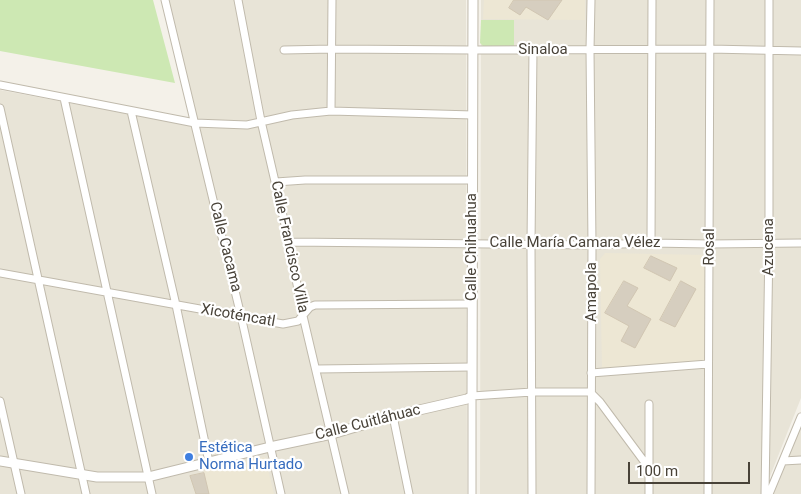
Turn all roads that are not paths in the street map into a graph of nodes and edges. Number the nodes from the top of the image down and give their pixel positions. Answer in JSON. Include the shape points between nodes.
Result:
{"nodes":[{"id":1,"x":164,"y":0,"type":"edge"},
{"id":2,"x":238,"y":0,"type":"edge"},
{"id":3,"x":332,"y":0,"type":"edge"},
{"id":4,"x":473,"y":0,"type":"edge"},
{"id":5,"x":591,"y":0,"type":"edge"},
{"id":6,"x":652,"y":0,"type":"edge"},
{"id":7,"x":710,"y":0,"type":"edge"},
{"id":8,"x":769,"y":0,"type":"edge"},
{"id":9,"x":332,"y":49,"type":"junction"},
{"id":10,"x":284,"y":50,"type":"dead end"},
{"id":11,"x":473,"y":50,"type":"junction"},
{"id":12,"x":533,"y":50,"type":"junction"},
{"id":13,"x":590,"y":50,"type":"junction"},
{"id":14,"x":652,"y":50,"type":"junction"},
{"id":15,"x":710,"y":50,"type":"junction"},
{"id":16,"x":768,"y":51,"type":"junction"},
{"id":17,"x":801,"y":51,"type":"edge"},
{"id":18,"x":0,"y":85,"type":"edge"},
{"id":19,"x":64,"y":98,"type":"junction"},
{"id":20,"x":0,"y":108,"type":"edge"},
{"id":21,"x":131,"y":111,"type":"junction"},
{"id":22,"x":331,"y":111,"type":"junction"},
{"id":23,"x":473,"y":115,"type":"junction"},
{"id":24,"x":261,"y":121,"type":"junction"},
{"id":25,"x":195,"y":123,"type":"junction"},
{"id":26,"x":472,"y":180,"type":"junction"},
{"id":27,"x":276,"y":182,"type":"junction"},
{"id":28,"x":289,"y":242,"type":"junction"},
{"id":29,"x":651,"y":242,"type":"junction"},
{"id":30,"x":769,"y":243,"type":"junction"},
{"id":31,"x":801,"y":243,"type":"edge"},
{"id":32,"x":472,"y":244,"type":"junction"},
{"id":33,"x":531,"y":244,"type":"junction"},
{"id":34,"x":710,"y":244,"type":"junction"},
{"id":35,"x":592,"y":245,"type":"junction"},
{"id":36,"x":0,"y":273,"type":"edge"},
{"id":37,"x":39,"y":280,"type":"junction"},
{"id":38,"x":108,"y":293,"type":"junction"},
{"id":39,"x":471,"y":304,"type":"junction"},
{"id":40,"x":176,"y":305,"type":"junction"},
{"id":41,"x":241,"y":316,"type":"junction"},
{"id":42,"x":303,"y":316,"type":"junction"},
{"id":43,"x":708,"y":364,"type":"junction"},
{"id":44,"x":471,"y":366,"type":"junction"},
{"id":45,"x":317,"y":369,"type":"junction"},
{"id":46,"x":591,"y":373,"type":"junction"},
{"id":47,"x":532,"y":392,"type":"junction"},
{"id":48,"x":590,"y":392,"type":"junction"},
{"id":49,"x":472,"y":396,"type":"junction"},
{"id":50,"x":0,"y":401,"type":"edge"},
{"id":51,"x":649,"y":404,"type":"dead end"},
{"id":52,"x":393,"y":416,"type":"junction"},
{"id":53,"x":801,"y":417,"type":"edge"},
{"id":54,"x":332,"y":434,"type":"junction"},
{"id":55,"x":270,"y":447,"type":"junction"},
{"id":56,"x":801,"y":460,"type":"edge"},
{"id":57,"x":0,"y":461,"type":"edge"},
{"id":58,"x":783,"y":461,"type":"junction"},
{"id":59,"x":209,"y":462,"type":"junction"},
{"id":60,"x":14,"y":464,"type":"junction"},
{"id":61,"x":649,"y":468,"type":"junction"},
{"id":62,"x":82,"y":475,"type":"junction"},
{"id":63,"x":148,"y":477,"type":"junction"},
{"id":64,"x":21,"y":494,"type":"edge"},
{"id":65,"x":86,"y":494,"type":"edge"},
{"id":66,"x":152,"y":494,"type":"edge"},
{"id":67,"x":281,"y":494,"type":"edge"},
{"id":68,"x":345,"y":494,"type":"edge"},
{"id":69,"x":409,"y":494,"type":"edge"},
{"id":70,"x":472,"y":494,"type":"edge"},
{"id":71,"x":532,"y":494,"type":"edge"},
{"id":72,"x":591,"y":494,"type":"edge"},
{"id":73,"x":649,"y":494,"type":"edge"},
{"id":74,"x":708,"y":494,"type":"edge"},
{"id":75,"x":767,"y":494,"type":"edge"}],
"edges":[{"from":1,"to":25,"type":"street","name":"Calle Cacama"},
{"from":2,"to":24,"type":"street","name":"Calle Francisco Villa"},
{"from":3,"to":9,"type":"street"},
{"from":4,"to":11,"type":"street","name":"Calle Chihuahua"},
{"from":5,"to":13,"type":"street","name":"Amapola"},
{"from":6,"to":14,"type":"street"},
{"from":7,"to":15,"type":"street","name":"Rosal"},
{"from":8,"to":16,"type":"street","name":"Azucena"},
{"from":9,"to":10,"type":"street","name":"Sinaloa"},
{"from":9,"to":11,"type":"street","name":"Sinaloa"},
{"from":9,"to":22,"type":"street"},
{"from":11,"to":12,"type":"street","name":"Sinaloa"},
{"from":11,"to":23,"type":"street","name":"Calle Chihuahua"},
{"from":12,"to":13,"type":"street","name":"Sinaloa"},
{"from":12,"to":33,"type":"street"},
{"from":13,"to":14,"type":"street","name":"Sinaloa"},
{"from":13,"to":35,"type":"street","name":"Amapola"},
{"from":14,"to":15,"type":"street","name":"Sinaloa"},
{"from":14,"to":29,"type":"street"},
{"from":15,"to":16,"type":"street","name":"Sinaloa"},
{"from":15,"to":34,"type":"street","name":"Rosal"},
{"from":16,"to":17,"type":"street","name":"Sinaloa"},
{"from":16,"to":30,"type":"street","name":"Azucena"},
{"from":18,"to":19,"type":"street"},
{"from":19,"to":21,"type":"street"},
{"from":19,"to":38,"type":"street"},
{"from":20,"to":37,"type":"street"},
{"from":21,"to":25,"type":"street"},
{"from":21,"to":40,"type":"street"},
{"from":22,"to":23,"type":"street"},
{"from":22,"to":24,"type":"street"},
{"from":23,"to":26,"type":"street","name":"Calle Chihuahua"},
{"from":24,"to":25,"type":"street","via":[[247,125]]},
{"from":24,"to":27,"type":"street","name":"Calle Francisco Villa"},
{"from":25,"to":41,"type":"street","name":"Calle Cacama"},
{"from":26,"to":27,"type":"street"},
{"from":26,"to":32,"type":"street","name":"Calle Chihuahua"},
{"from":27,"to":28,"type":"street","name":"Calle Francisco Villa"},
{"from":28,"to":32,"type":"street","name":"Calle María Camara Vélez"},
{"from":28,"to":42,"type":"street","name":"Calle Francisco Villa"},
{"from":29,"to":34,"type":"street","name":"Calle María Camara Vélez"},
{"from":29,"to":35,"type":"street","name":"Calle María Camara Vélez"},
{"from":30,"to":31,"type":"street","name":"Calle María Camara Vélez"},
{"from":30,"to":34,"type":"street","name":"Calle María Camara Vélez"},
{"from":30,"to":75,"type":"street","name":"Azucena"},
{"from":32,"to":33,"type":"street","name":"Calle María Camara Vélez"},
{"from":32,"to":39,"type":"street","name":"Calle Chihuahua"},
{"from":33,"to":35,"type":"street","name":"Calle María Camara Vélez"},
{"from":33,"to":47,"type":"street"},
{"from":34,"to":43,"type":"street","name":"Rosal"},
{"from":35,"to":46,"type":"street","name":"Amapola"},
{"from":36,"to":37,"type":"street","name":"Xicoténcatl"},
{"from":37,"to":38,"type":"street","name":"Xicoténcatl"},
{"from":37,"to":62,"type":"street"},
{"from":38,"to":40,"type":"street","name":"Xicoténcatl"},
{"from":38,"to":63,"type":"street"},
{"from":39,"to":42,"type":"street","name":"Xicoténcatl","via":[[315,305]]},
{"from":39,"to":44,"type":"street","name":"Calle Chihuahua"},
{"from":40,"to":41,"type":"street","name":"Xicoténcatl"},
{"from":40,"to":59,"type":"street"},
{"from":41,"to":42,"type":"street","name":"Xicoténcatl","via":[[283,324],[298,321]]},
{"from":41,"to":55,"type":"street","name":"Calle Cacama"},
{"from":42,"to":45,"type":"street","name":"Calle Francisco Villa"},
{"from":43,"to":46,"type":"street"},
{"from":43,"to":74,"type":"street","name":"Rosal"},
{"from":44,"to":45,"type":"street"},
{"from":44,"to":49,"type":"street","name":"Calle Chihuahua"},
{"from":45,"to":54,"type":"street","name":"Calle Francisco Villa"},
{"from":46,"to":48,"type":"street","name":"Amapola"},
{"from":47,"to":48,"type":"street","name":"Calle Cuitláhuac"},
{"from":47,"to":49,"type":"street","name":"Calle Cuitláhuac"},
{"from":47,"to":71,"type":"street"},
{"from":48,"to":61,"type":"street"},
{"from":48,"to":72,"type":"street","name":"Amapola"},
{"from":49,"to":52,"type":"street","name":"Calle Cuitláhuac"},
{"from":49,"to":70,"type":"street","name":"Calle Chihuahua"},
{"from":50,"to":60,"type":"street"},
{"from":51,"to":61,"type":"street"},
{"from":52,"to":54,"type":"street","name":"Calle Cuitláhuac"},
{"from":52,"to":69,"type":"street"},
{"from":53,"to":58,"type":"street"},
{"from":54,"to":55,"type":"street","name":"Calle Cuitláhuac"},
{"from":54,"to":68,"type":"street","name":"Calle Francisco Villa"},
{"from":55,"to":59,"type":"street","name":"Calle Cuitláhuac"},
{"from":55,"to":67,"type":"street","name":"Calle Cacama"},
{"from":56,"to":58,"type":"street"},
{"from":57,"to":60,"type":"street","name":"Calle Cuitláhuac"},
{"from":58,"to":75,"type":"street"},
{"from":59,"to":63,"type":"street","name":"Calle Cuitláhuac"},
{"from":60,"to":62,"type":"street","name":"Calle Cuitláhuac"},
{"from":60,"to":64,"type":"street"},
{"from":61,"to":73,"type":"street"},
{"from":62,"to":63,"type":"street","name":"Calle Cuitláhuac"},
{"from":62,"to":65,"type":"street"},
{"from":63,"to":66,"type":"street"}]}
